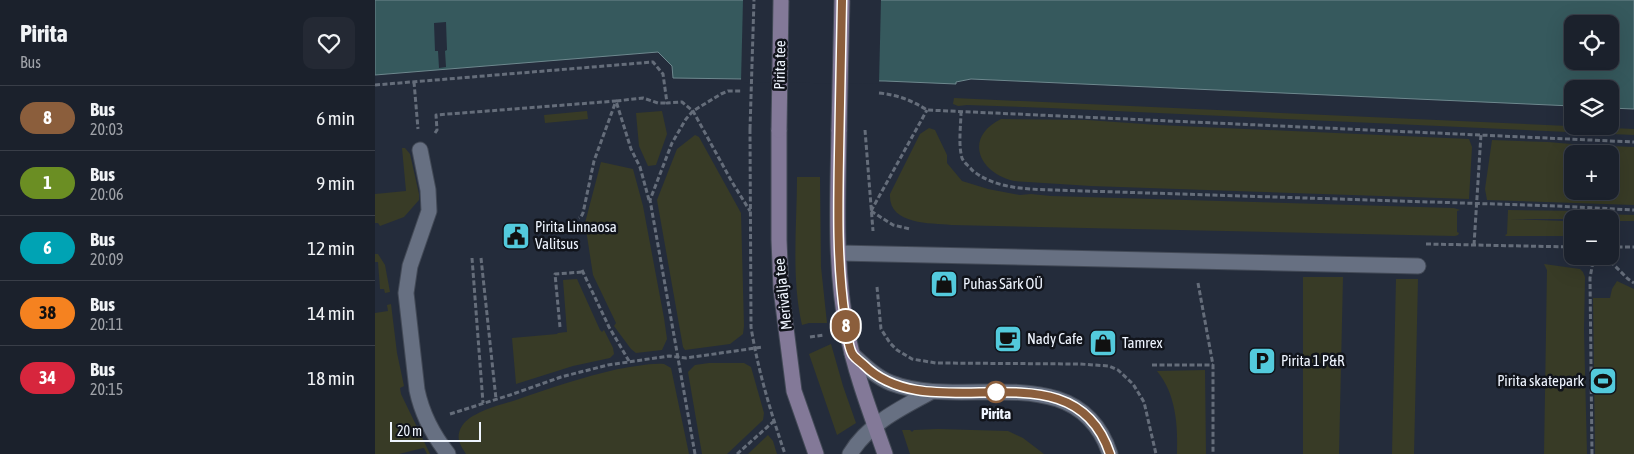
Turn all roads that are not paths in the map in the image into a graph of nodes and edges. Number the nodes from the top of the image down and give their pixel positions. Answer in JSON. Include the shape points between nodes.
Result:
{"nodes":[{"id":1,"x":781,"y":0,"type":"edge"},
{"id":2,"x":842,"y":0,"type":"edge"},
{"id":3,"x":779,"y":130,"type":"joint"},
{"id":4,"x":420,"y":150,"type":"road end"},
{"id":5,"x":839,"y":253,"type":"junction"},
{"id":6,"x":1418,"y":266,"type":"dead end"},
{"id":7,"x":852,"y":354,"type":"junction"},
{"id":8,"x":931,"y":392,"type":"junction"},
{"id":9,"x":875,"y":426,"type":"junction"},
{"id":10,"x":448,"y":454,"type":"edge"},
{"id":11,"x":816,"y":454,"type":"edge"},
{"id":12,"x":850,"y":454,"type":"edge"},
{"id":13,"x":885,"y":454,"type":"edge"},
{"id":14,"x":1110,"y":454,"type":"edge"}],
"edges":[{"from":1,"to":3,"type":"main road","name":"Pirita tee","bridge":true},
{"from":2,"to":5,"type":"main road","bridge":true},
{"from":3,"to":11,"type":"main road","name":"Merivälja tee","via":[[781,289],[795,391]]},
{"from":4,"to":10,"type":"lane","via":[[429,190],[429,211],[410,266],[406,293],[420,404],[436,438]]},
{"from":5,"to":6,"type":"lane"},
{"from":5,"to":7,"type":"main road","via":[[843,305]]},
{"from":7,"to":8,"type":"lane","via":[[882,379]]},
{"from":7,"to":9,"type":"main road"},
{"from":8,"to":9,"type":"lane","via":[[892,412]]},
{"from":8,"to":14,"type":"lane","via":[[1020,392],[1055,398],[1079,409],[1095,423]]},
{"from":9,"to":12,"type":"lane"},
{"from":9,"to":13,"type":"main road"}]}
